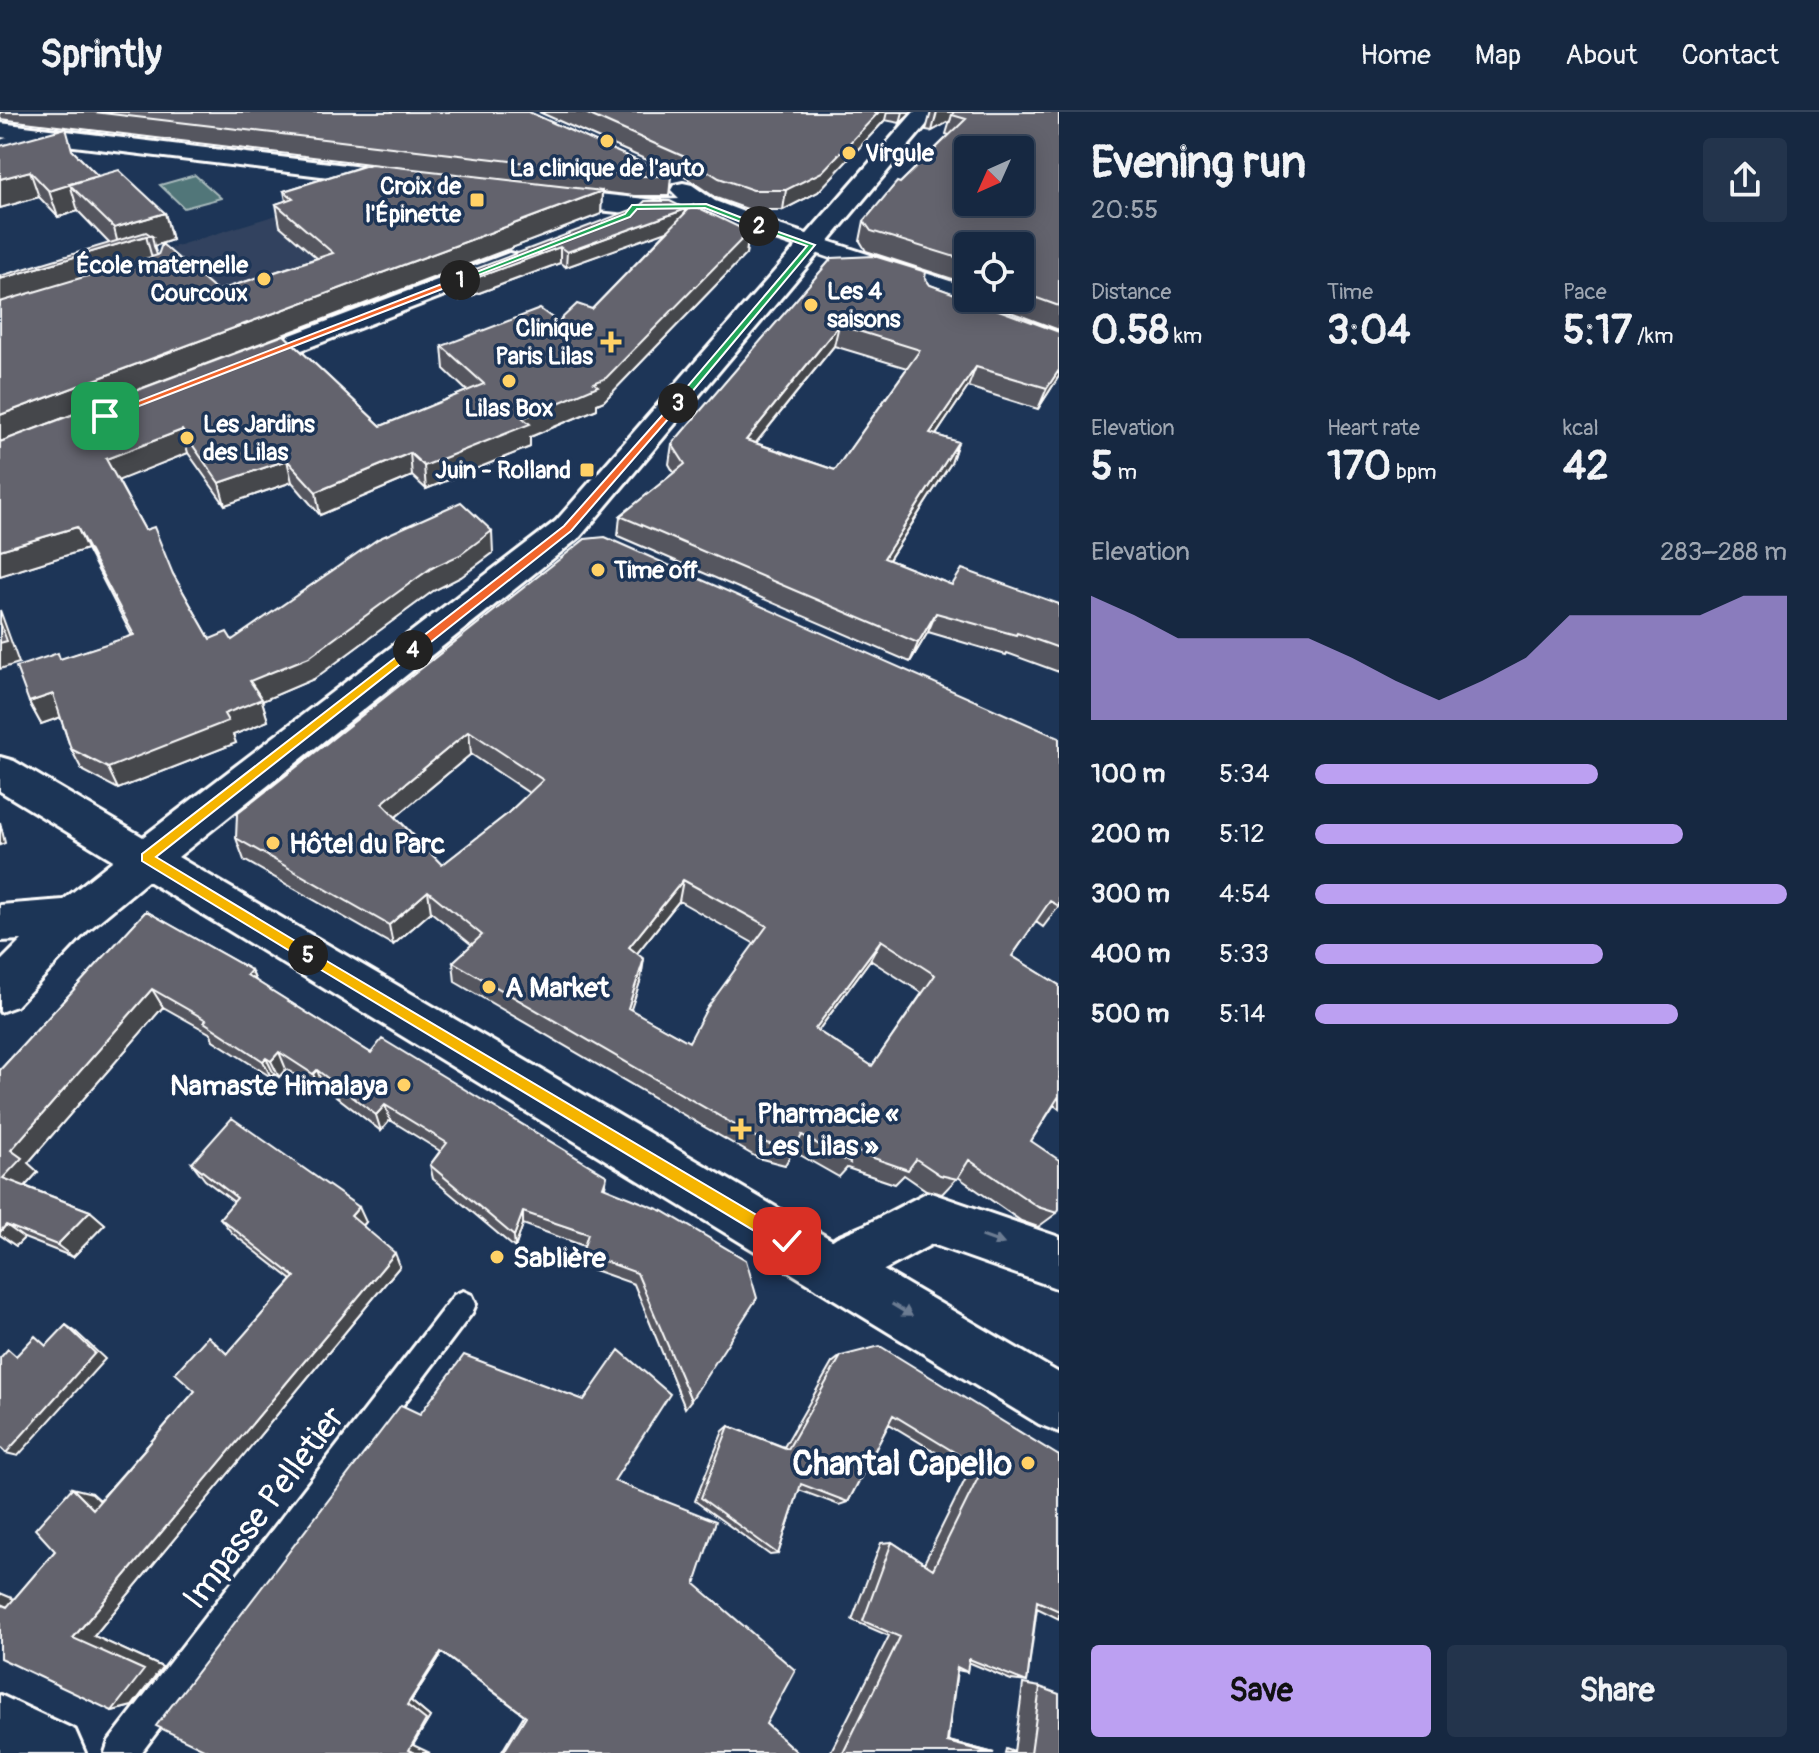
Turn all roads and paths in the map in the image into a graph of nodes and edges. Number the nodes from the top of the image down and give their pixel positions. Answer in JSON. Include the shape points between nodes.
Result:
{"nodes":[{"id":1,"x":926,"y":112,"type":"edge"},
{"id":2,"x":0,"y":130,"type":"edge"},
{"id":3,"x":35,"y":133,"type":"junction"},
{"id":4,"x":0,"y":144,"type":"edge"},
{"id":5,"x":661,"y":179,"type":"edge"},
{"id":6,"x":421,"y":181,"type":"edge"},
{"id":7,"x":513,"y":192,"type":"edge"},
{"id":8,"x":706,"y":206,"type":"junction"},
{"id":9,"x":635,"y":207,"type":"junction"},
{"id":10,"x":598,"y":226,"type":"edge"},
{"id":11,"x":811,"y":245,"type":"junction"},
{"id":12,"x":540,"y":249,"type":"edge"},
{"id":13,"x":954,"y":291,"type":"edge"},
{"id":14,"x":954,"y":297,"type":"edge"},
{"id":15,"x":204,"y":378,"type":"edge"},
{"id":16,"x":568,"y":529,"type":"junction"},
{"id":17,"x":604,"y":545,"type":"edge"},
{"id":18,"x":0,"y":772,"type":"edge"},
{"id":19,"x":146,"y":858,"type":"junction"},
{"id":20,"x":72,"y":918,"type":"junction"},
{"id":21,"x":0,"y":923,"type":"edge"},
{"id":22,"x":0,"y":992,"type":"edge"},
{"id":23,"x":1059,"y":1263,"type":"edge"},
{"id":24,"x":836,"y":1270,"type":"junction"},
{"id":25,"x":463,"y":1304,"type":"dead end"},
{"id":26,"x":1059,"y":1404,"type":"edge"},
{"id":27,"x":0,"y":1727,"type":"edge"},
{"id":28,"x":52,"y":1753,"type":"edge"},
{"id":29,"x":121,"y":1753,"type":"edge"}],
"edges":[{"from":1,"to":11,"type":"street"},
{"from":2,"to":3,"type":"street"},
{"from":3,"to":4,"type":"lane"},
{"from":3,"to":6,"type":"street"},
{"from":5,"to":8,"type":"street"},
{"from":7,"to":9,"type":"street"},
{"from":8,"to":9,"type":"street"},
{"from":8,"to":11,"type":"street"},
{"from":9,"to":10,"type":"street"},
{"from":11,"to":13,"type":"street"},
{"from":11,"to":14,"type":"street","via":[[860,269]]},
{"from":11,"to":16,"type":"street"},
{"from":12,"to":15,"type":"street"},
{"from":16,"to":17,"type":"street"},
{"from":16,"to":19,"type":"street"},
{"from":18,"to":19,"type":"street"},
{"from":19,"to":20,"type":"street"},
{"from":19,"to":24,"type":"street"},
{"from":20,"to":21,"type":"street"},
{"from":20,"to":22,"type":"street"},
{"from":24,"to":23,"type":"street","one_way":true,"via":[[928,1217]]},
{"from":24,"to":26,"type":"street","one_way":true},
{"from":25,"to":29,"type":"lane","name":"Impasse Pelletier"},
{"from":27,"to":28,"type":"street"}]}
